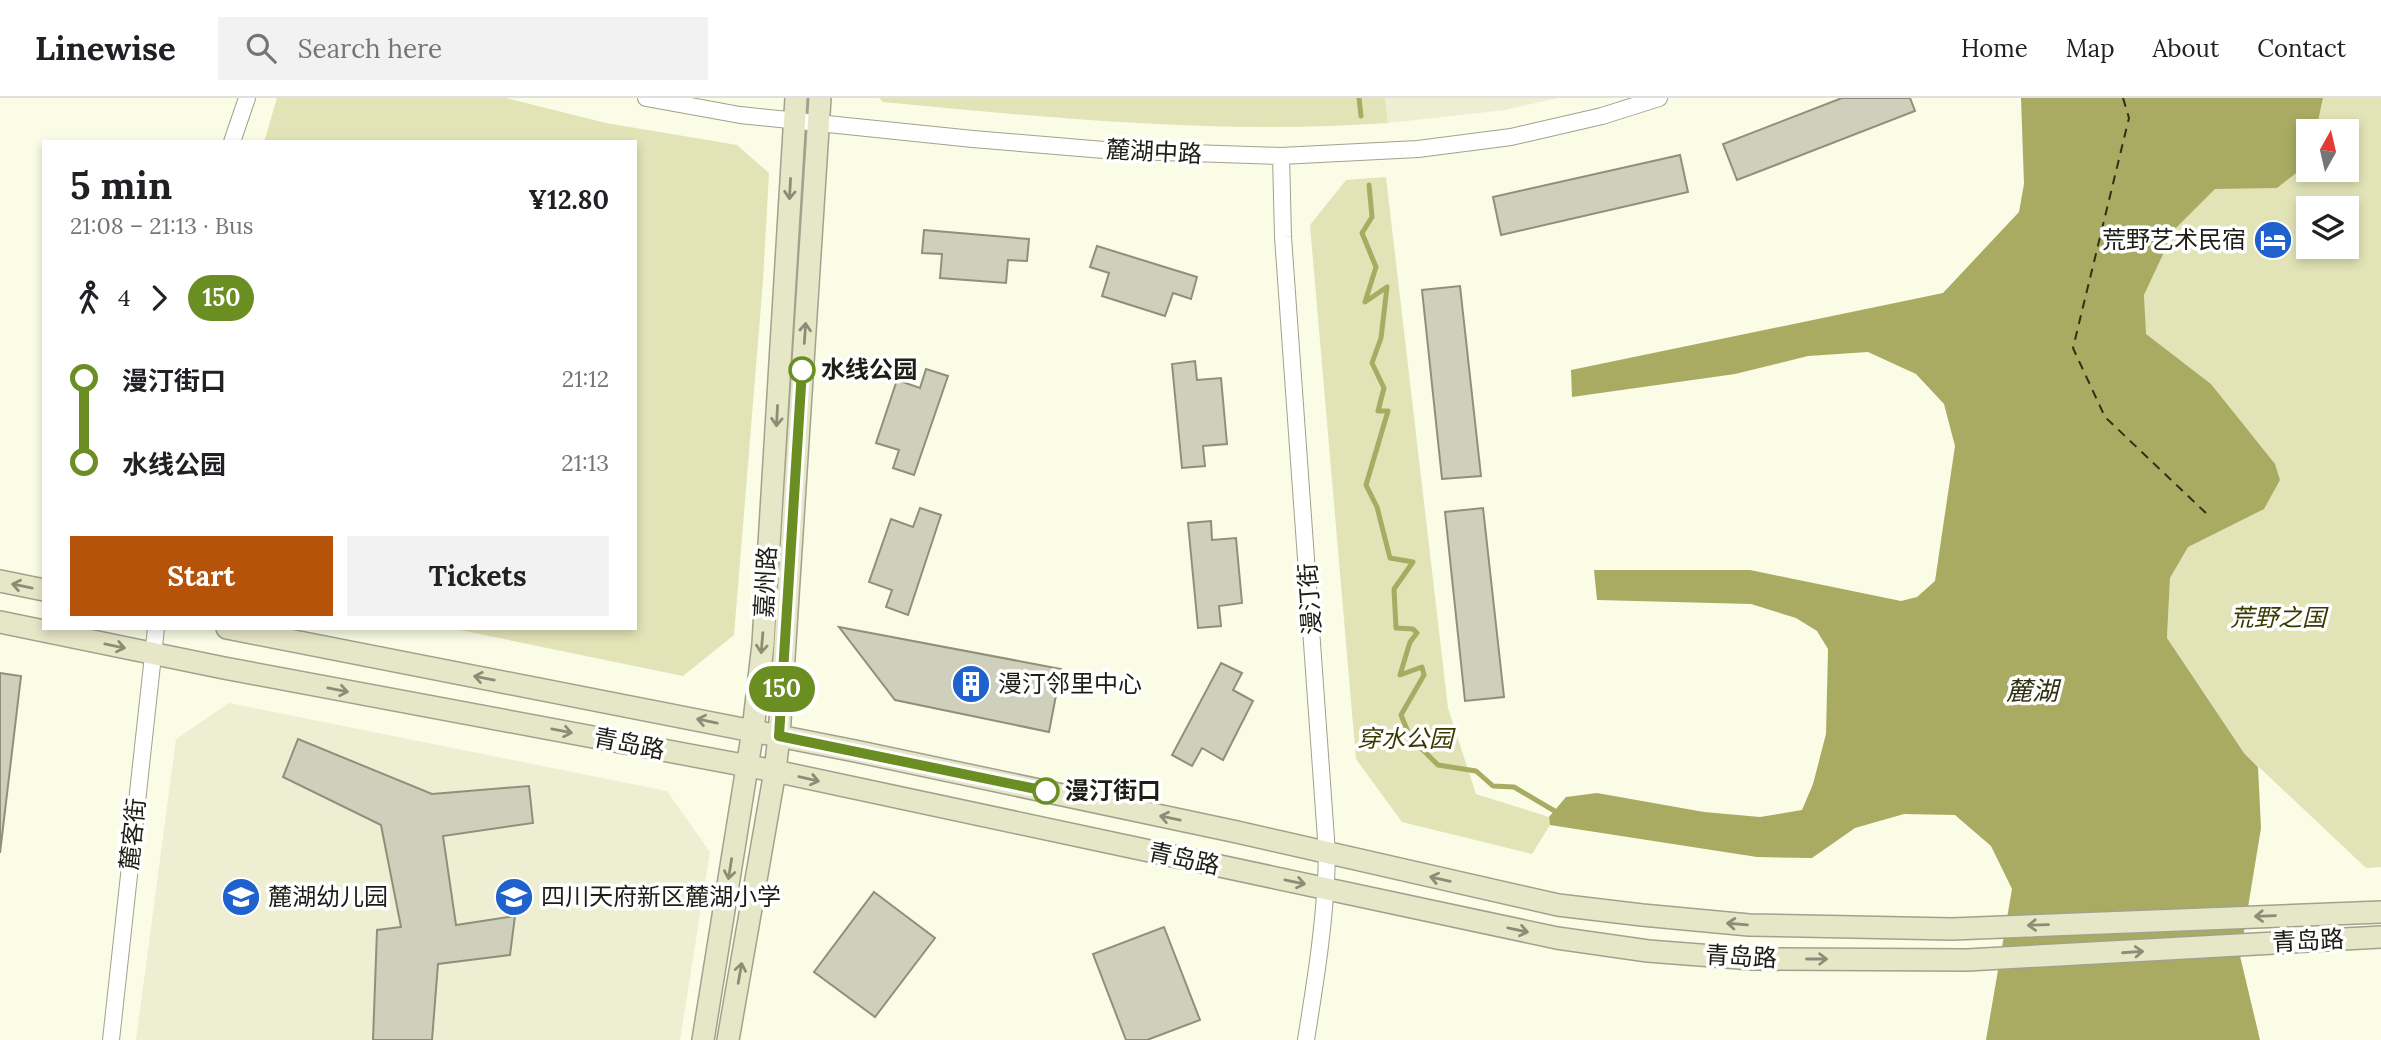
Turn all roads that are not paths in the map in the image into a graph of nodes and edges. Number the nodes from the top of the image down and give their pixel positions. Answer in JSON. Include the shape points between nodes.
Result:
{"nodes":[{"id":1,"x":247,"y":98,"type":"edge"},
{"id":2,"x":646,"y":98,"type":"edge"},
{"id":3,"x":796,"y":98,"type":"edge"},
{"id":4,"x":820,"y":98,"type":"edge"},
{"id":5,"x":1659,"y":98,"type":"edge"},
{"id":6,"x":795,"y":121,"type":"junction"},
{"id":7,"x":818,"y":123,"type":"junction"},
{"id":8,"x":233,"y":140,"type":"edge"},
{"id":9,"x":1281,"y":156,"type":"junction"},
{"id":10,"x":0,"y":582,"type":"edge"},
{"id":11,"x":42,"y":590,"type":"edge"},
{"id":12,"x":0,"y":622,"type":"edge"},
{"id":13,"x":156,"y":630,"type":"edge"},
{"id":14,"x":237,"y":630,"type":"edge"},
{"id":15,"x":153,"y":654,"type":"junction"},
{"id":16,"x":753,"y":730,"type":"junction"},
{"id":17,"x":779,"y":736,"type":"junction"},
{"id":18,"x":747,"y":766,"type":"junction"},
{"id":19,"x":775,"y":771,"type":"junction"},
{"id":20,"x":1327,"y":853,"type":"junction"},
{"id":21,"x":1326,"y":889,"type":"junction"},
{"id":22,"x":2381,"y":912,"type":"edge"},
{"id":23,"x":2381,"y":937,"type":"edge"},
{"id":24,"x":111,"y":1040,"type":"edge"},
{"id":25,"x":703,"y":1040,"type":"edge"},
{"id":26,"x":728,"y":1040,"type":"edge"},
{"id":27,"x":1306,"y":1040,"type":"edge"}],
"edges":[{"from":1,"to":8,"type":"street"},
{"from":2,"to":6,"type":"street","name":"麓湖中路"},
{"from":3,"to":6,"type":"main road","name":"嘉州路"},
{"from":4,"to":7,"type":"main road","name":"嘉州路"},
{"from":5,"to":9,"type":"street","name":"麓湖中路","via":[[1511,137],[1418,149]]},
{"from":6,"to":7,"type":"street","name":"麓湖中路"},
{"from":6,"to":16,"type":"main road","name":"嘉州路","one_way":true,"via":[[763,644]]},
{"from":7,"to":9,"type":"street","name":"麓湖中路","via":[[1104,150]]},
{"from":17,"to":7,"type":"main road","name":"嘉州路","one_way":true},
{"from":9,"to":20,"type":"street","name":"漫汀街"},
{"from":11,"to":10,"type":"main road","one_way":true},
{"from":12,"to":15,"type":"main road","name":"青岛路","one_way":true},
{"from":13,"to":15,"type":"street","name":"麓客街"},
{"from":16,"to":14,"type":"main road","name":"青岛路","one_way":true},
{"from":15,"to":18,"type":"main road","name":"青岛路","one_way":true},
{"from":15,"to":24,"type":"street","name":"麓客街"},
{"from":16,"to":17,"type":"main road","name":"青岛路"},
{"from":16,"to":18,"type":"main road","name":"嘉州路"},
{"from":17,"to":19,"type":"main road","name":"嘉州路"},
{"from":20,"to":17,"type":"main road","name":"青岛路","one_way":true},
{"from":18,"to":19,"type":"main road","name":"青岛路"},
{"from":18,"to":25,"type":"main road","name":"嘉州路","one_way":true},
{"from":19,"to":21,"type":"main road","name":"青岛路","one_way":true},
{"from":26,"to":19,"type":"main road","name":"嘉州路","one_way":true},
{"from":20,"to":21,"type":"street","name":"漫汀街"},
{"from":22,"to":20,"type":"main road","name":"青岛路","one_way":true,"via":[[1952,929],[1749,925],[1558,905]]},
{"from":21,"to":23,"type":"main road","name":"青岛路","one_way":true,"via":[[1557,938],[1752,959],[1967,960]]},
{"from":21,"to":27,"type":"street","name":"漫汀街"}]}
